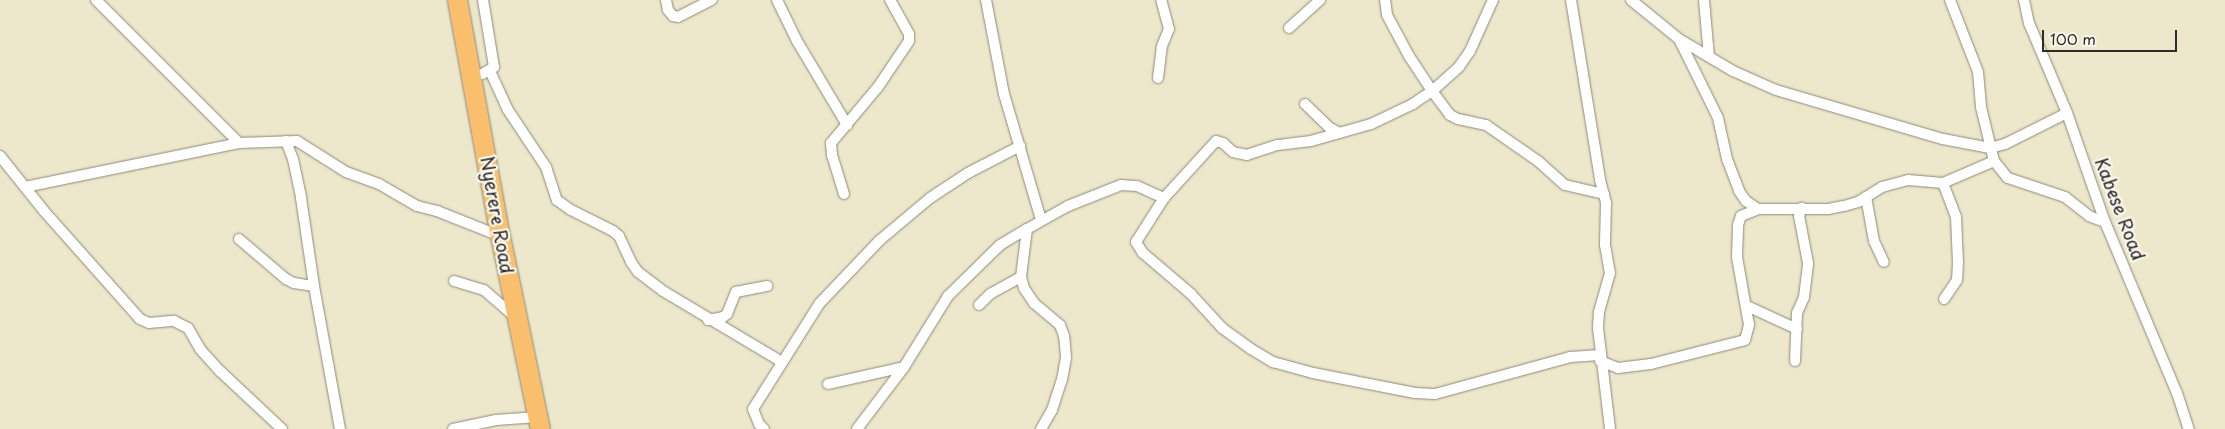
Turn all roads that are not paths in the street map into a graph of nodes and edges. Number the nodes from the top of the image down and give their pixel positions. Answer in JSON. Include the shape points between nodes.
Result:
{"nodes":[{"id":1,"x":96,"y":0,"type":"edge"},
{"id":2,"x":457,"y":0,"type":"edge"},
{"id":3,"x":483,"y":0,"type":"edge"},
{"id":4,"x":666,"y":0,"type":"edge"},
{"id":5,"x":712,"y":0,"type":"edge"},
{"id":6,"x":777,"y":0,"type":"edge"},
{"id":7,"x":890,"y":0,"type":"edge"},
{"id":8,"x":986,"y":0,"type":"edge"},
{"id":9,"x":1161,"y":0,"type":"edge"},
{"id":10,"x":1320,"y":0,"type":"edge"},
{"id":11,"x":1385,"y":0,"type":"edge"},
{"id":12,"x":1493,"y":0,"type":"edge"},
{"id":13,"x":1571,"y":0,"type":"edge"},
{"id":14,"x":1632,"y":0,"type":"edge"},
{"id":15,"x":1704,"y":0,"type":"edge"},
{"id":16,"x":1950,"y":0,"type":"edge"},
{"id":17,"x":2024,"y":0,"type":"edge"},
{"id":18,"x":1288,"y":28,"type":"dead end"},
{"id":19,"x":1679,"y":39,"type":"junction"},
{"id":20,"x":1709,"y":58,"type":"junction"},
{"id":21,"x":481,"y":74,"type":"junction"},
{"id":22,"x":1158,"y":78,"type":"dead end"},
{"id":23,"x":1432,"y":92,"type":"junction"},
{"id":24,"x":1305,"y":104,"type":"dead end"},
{"id":25,"x":2067,"y":112,"type":"junction"},
{"id":26,"x":847,"y":125,"type":"junction"},
{"id":27,"x":1340,"y":133,"type":"junction"},
{"id":28,"x":286,"y":141,"type":"junction"},
{"id":29,"x":239,"y":143,"type":"junction"},
{"id":30,"x":1020,"y":146,"type":"junction"},
{"id":31,"x":1990,"y":148,"type":"junction"},
{"id":32,"x":0,"y":156,"type":"edge"},
{"id":33,"x":1994,"y":161,"type":"junction"},
{"id":34,"x":1943,"y":183,"type":"junction"},
{"id":35,"x":25,"y":187,"type":"junction"},
{"id":36,"x":844,"y":194,"type":"dead end"},
{"id":37,"x":1604,"y":194,"type":"junction"},
{"id":38,"x":1866,"y":197,"type":"junction"},
{"id":39,"x":1164,"y":198,"type":"junction"},
{"id":40,"x":1802,"y":208,"type":"junction"},
{"id":41,"x":1758,"y":209,"type":"junction"},
{"id":42,"x":1041,"y":220,"type":"junction"},
{"id":43,"x":2105,"y":222,"type":"junction"},
{"id":44,"x":1026,"y":229,"type":"junction"},
{"id":45,"x":500,"y":236,"type":"junction"},
{"id":46,"x":239,"y":239,"type":"dead end"},
{"id":47,"x":1884,"y":262,"type":"dead end"},
{"id":48,"x":1021,"y":277,"type":"junction"},
{"id":49,"x":454,"y":281,"type":"dead end"},
{"id":50,"x":314,"y":286,"type":"junction"},
{"id":51,"x":767,"y":286,"type":"dead end"},
{"id":52,"x":1944,"y":299,"type":"dead end"},
{"id":53,"x":979,"y":305,"type":"dead end"},
{"id":54,"x":1747,"y":306,"type":"junction"},
{"id":55,"x":517,"y":318,"type":"junction"},
{"id":56,"x":708,"y":320,"type":"junction"},
{"id":57,"x":1797,"y":329,"type":"junction"},
{"id":58,"x":1600,"y":358,"type":"junction"},
{"id":59,"x":1795,"y":361,"type":"dead end"},
{"id":60,"x":782,"y":362,"type":"junction"},
{"id":61,"x":904,"y":367,"type":"junction"},
{"id":62,"x":828,"y":384,"type":"dead end"},
{"id":63,"x":539,"y":423,"type":"edge"},
{"id":64,"x":467,"y":428,"type":"edge"},
{"id":65,"x":282,"y":429,"type":"edge"},
{"id":66,"x":340,"y":429,"type":"edge"},
{"id":67,"x":453,"y":429,"type":"edge"},
{"id":68,"x":764,"y":429,"type":"edge"},
{"id":69,"x":857,"y":429,"type":"edge"},
{"id":70,"x":1041,"y":429,"type":"edge"},
{"id":71,"x":1610,"y":429,"type":"edge"},
{"id":72,"x":2189,"y":429,"type":"edge"}],
"edges":[{"from":1,"to":29,"type":"street"},
{"from":2,"to":21,"type":"highway","name":"Nyerere Road"},
{"from":3,"to":21,"type":"street","via":[[494,67]]},
{"from":4,"to":5,"type":"street","via":[[668,10],[678,17]]},
{"from":6,"to":26,"type":"street","via":[[797,41]]},
{"from":7,"to":26,"type":"street","via":[[909,34],[909,41],[896,63]]},
{"from":8,"to":30,"type":"street","via":[[1004,94]]},
{"from":9,"to":22,"type":"street","via":[[1169,29],[1160,52]]},
{"from":10,"to":18,"type":"street"},
{"from":11,"to":23,"type":"street","via":[[1387,15]]},
{"from":12,"to":23,"type":"street","via":[[1470,51],[1459,67]]},
{"from":13,"to":37,"type":"street"},
{"from":14,"to":19,"type":"street"},
{"from":15,"to":20,"type":"street"},
{"from":16,"to":31,"type":"street","via":[[1978,72]]},
{"from":17,"to":25,"type":"street","name":"Kabese Road","via":[[2029,23]]},
{"from":19,"to":20,"type":"street"},
{"from":19,"to":41,"type":"street","via":[[1718,118],[1739,190],[1746,201]]},
{"from":20,"to":31,"type":"street","via":[[1776,90],[1943,138]]},
{"from":21,"to":45,"type":"highway","name":"Nyerere Road"},
{"from":21,"to":56,"type":"street","via":[[546,167],[557,200],[613,231],[619,236],[638,272]]},
{"from":23,"to":27,"type":"street","via":[[1388,118]]},
{"from":23,"to":37,"type":"street","via":[[1450,115],[1486,125],[1565,184]]},
{"from":24,"to":27,"type":"street","via":[[1330,128]]},
{"from":25,"to":31,"type":"street","via":[[2005,144]]},
{"from":25,"to":43,"type":"street","name":"Kabese Road"},
{"from":26,"to":36,"type":"street","via":[[831,143],[830,149]]},
{"from":27,"to":39,"type":"street","via":[[1277,145],[1248,155],[1233,152],[1216,141]]},
{"from":28,"to":29,"type":"street"},
{"from":28,"to":45,"type":"street","via":[[297,141],[346,172],[379,184],[417,206]]},
{"from":28,"to":50,"type":"street","via":[[301,198]]},
{"from":29,"to":35,"type":"street"},
{"from":30,"to":42,"type":"street"},
{"from":30,"to":60,"type":"street","via":[[968,173],[930,198],[880,240],[819,304]]},
{"from":31,"to":33,"type":"street"},
{"from":32,"to":35,"type":"street"},
{"from":33,"to":34,"type":"street"},
{"from":33,"to":43,"type":"street","via":[[2008,178],[2064,197],[2089,216]]},
{"from":34,"to":38,"type":"street","via":[[1908,180],[1882,187]]},
{"from":34,"to":52,"type":"street","via":[[1956,217],[1958,262],[1957,280]]},
{"from":35,"to":65,"type":"street","via":[[140,319],[149,323],[174,320],[188,328],[200,349],[220,371]]},
{"from":37,"to":58,"type":"street","via":[[1607,210],[1605,245],[1610,273],[1598,328]]},
{"from":38,"to":40,"type":"street","via":[[1844,206]]},
{"from":38,"to":47,"type":"street","via":[[1874,240]]},
{"from":39,"to":42,"type":"street","via":[[1137,186],[1121,185]]},
{"from":39,"to":58,"type":"street","via":[[1137,240],[1139,248],[1191,294],[1222,328],[1273,362],[1338,379],[1435,394],[1570,357]]},
{"from":40,"to":41,"type":"street"},
{"from":40,"to":57,"type":"street","via":[[1799,216],[1808,263]]},
{"from":41,"to":54,"type":"street","via":[[1741,216],[1738,225],[1737,257]]},
{"from":42,"to":44,"type":"street"},
{"from":43,"to":72,"type":"street","name":"Kabese Road"},
{"from":44,"to":48,"type":"street"},
{"from":44,"to":61,"type":"street","via":[[1000,245],[948,296]]},
{"from":45,"to":55,"type":"highway","name":"Nyerere Road"},
{"from":46,"to":50,"type":"street","via":[[286,279]]},
{"from":48,"to":53,"type":"street","via":[[990,294]]},
{"from":48,"to":70,"type":"street","via":[[1028,296],[1060,324],[1064,336],[1066,357],[1062,380],[1052,410]]},
{"from":49,"to":55,"type":"street","via":[[484,290]]},
{"from":50,"to":66,"type":"street"},
{"from":51,"to":56,"type":"street","via":[[736,292],[727,314]]},
{"from":54,"to":57,"type":"street"},
{"from":54,"to":58,"type":"street","via":[[1748,336],[1741,342],[1712,347],[1676,359],[1623,368],[1612,367]]},
{"from":55,"to":63,"type":"highway","name":"Nyerere Road"},
{"from":56,"to":60,"type":"street"},
{"from":57,"to":59,"type":"street"},
{"from":58,"to":71,"type":"street"},
{"from":60,"to":68,"type":"street","via":[[753,409]]},
{"from":61,"to":62,"type":"street"},
{"from":61,"to":69,"type":"street"},
{"from":63,"to":64,"type":"street","via":[[496,420]]},
{"from":64,"to":67,"type":"street"}]}
